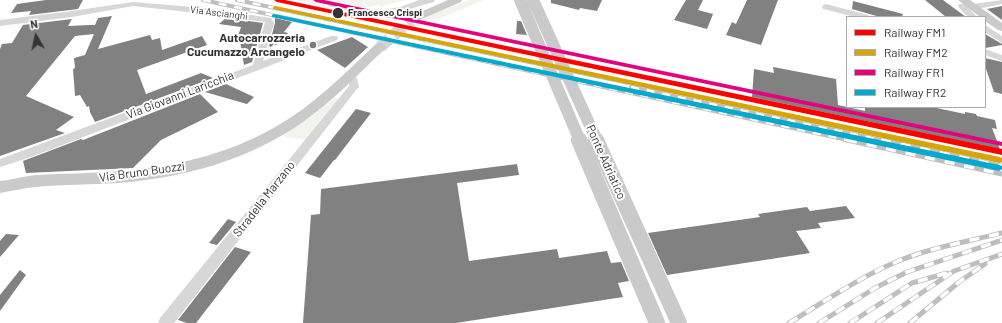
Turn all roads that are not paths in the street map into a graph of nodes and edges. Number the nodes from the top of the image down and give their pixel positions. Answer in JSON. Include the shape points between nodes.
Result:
{"nodes":[{"id":1,"x":422,"y":0,"type":"edge"},
{"id":2,"x":431,"y":0,"type":"edge"},
{"id":3,"x":457,"y":0,"type":"edge"},
{"id":4,"x":520,"y":0,"type":"edge"},
{"id":5,"x":533,"y":0,"type":"edge"},
{"id":6,"x":960,"y":2,"type":"edge"},
{"id":7,"x":1002,"y":2,"type":"edge"},
{"id":8,"x":331,"y":4,"type":"dead end"},
{"id":9,"x":826,"y":7,"type":"dead end"},
{"id":10,"x":973,"y":12,"type":"edge"},
{"id":11,"x":861,"y":16,"type":"edge"},
{"id":12,"x":978,"y":16,"type":"edge"},
{"id":13,"x":986,"y":19,"type":"edge"},
{"id":14,"x":411,"y":20,"type":"tunnel mouth"},
{"id":15,"x":986,"y":22,"type":"edge"},
{"id":16,"x":0,"y":23,"type":"edge"},
{"id":17,"x":1002,"y":23,"type":"edge"},
{"id":18,"x":1002,"y":28,"type":"edge"},
{"id":19,"x":986,"y":29,"type":"edge"},
{"id":20,"x":1002,"y":33,"type":"edge"},
{"id":21,"x":334,"y":38,"type":"dead end"},
{"id":22,"x":1002,"y":40,"type":"edge"},
{"id":23,"x":380,"y":47,"type":"tunnel mouth"},
{"id":24,"x":986,"y":47,"type":"edge"},
{"id":25,"x":1002,"y":51,"type":"edge"},
{"id":26,"x":986,"y":52,"type":"edge"},
{"id":27,"x":1002,"y":58,"type":"edge"},
{"id":28,"x":257,"y":66,"type":"junction"},
{"id":29,"x":347,"y":77,"type":"junction"},
{"id":30,"x":26,"y":154,"type":"junction"},
{"id":31,"x":0,"y":163,"type":"edge"},
{"id":32,"x":0,"y":171,"type":"edge"},
{"id":33,"x":0,"y":179,"type":"edge"},
{"id":34,"x":34,"y":181,"type":"junction"},
{"id":35,"x":0,"y":187,"type":"edge"},
{"id":36,"x":165,"y":323,"type":"edge"},
{"id":37,"x":657,"y":323,"type":"edge"},
{"id":38,"x":679,"y":323,"type":"edge"}],
"edges":[{"from":1,"to":2,"type":"street"},
{"from":1,"to":8,"type":"street","via":[[390,12]]},
{"from":3,"to":14,"type":"main road"},
{"from":4,"to":37,"type":"main road","name":"Ponte Adriatico","bridge":true},
{"from":5,"to":38,"type":"main road","name":"Ponte Adriatico","bridge":true},
{"from":6,"to":10,"type":"main road"},
{"from":6,"to":12,"type":"main road"},
{"from":7,"to":10,"type":"street"},
{"from":9,"to":11,"type":"street"},
{"from":10,"to":17,"type":"street","via":[[983,10]]},
{"from":13,"to":18,"type":"main road"},
{"from":15,"to":20,"type":"main road"},
{"from":16,"to":28,"type":"street","name":"Via Ascianghi","via":[[134,4],[262,18],[270,23]]},
{"from":19,"to":22,"type":"street"},
{"from":21,"to":28,"type":"street","name":"Via Giovanni Laricchia"},
{"from":23,"to":29,"type":"main road","name":"Via Bruno Buozzi"},
{"from":24,"to":25,"type":"street"},
{"from":26,"to":27,"type":"street"},
{"from":28,"to":30,"type":"street","name":"Via Giovanni Laricchia"},
{"from":29,"to":34,"type":"main road","name":"Via Bruno Buozzi","via":[[297,120],[271,135],[222,156],[147,174]]},
{"from":29,"to":36,"type":"street","name":"Stradella Marzano","via":[[354,80],[354,87]]},
{"from":30,"to":31,"type":"street"},
{"from":30,"to":32,"type":"street"},
{"from":33,"to":34,"type":"main road","via":[[19,178]]},
{"from":34,"to":35,"type":"main road"}]}
